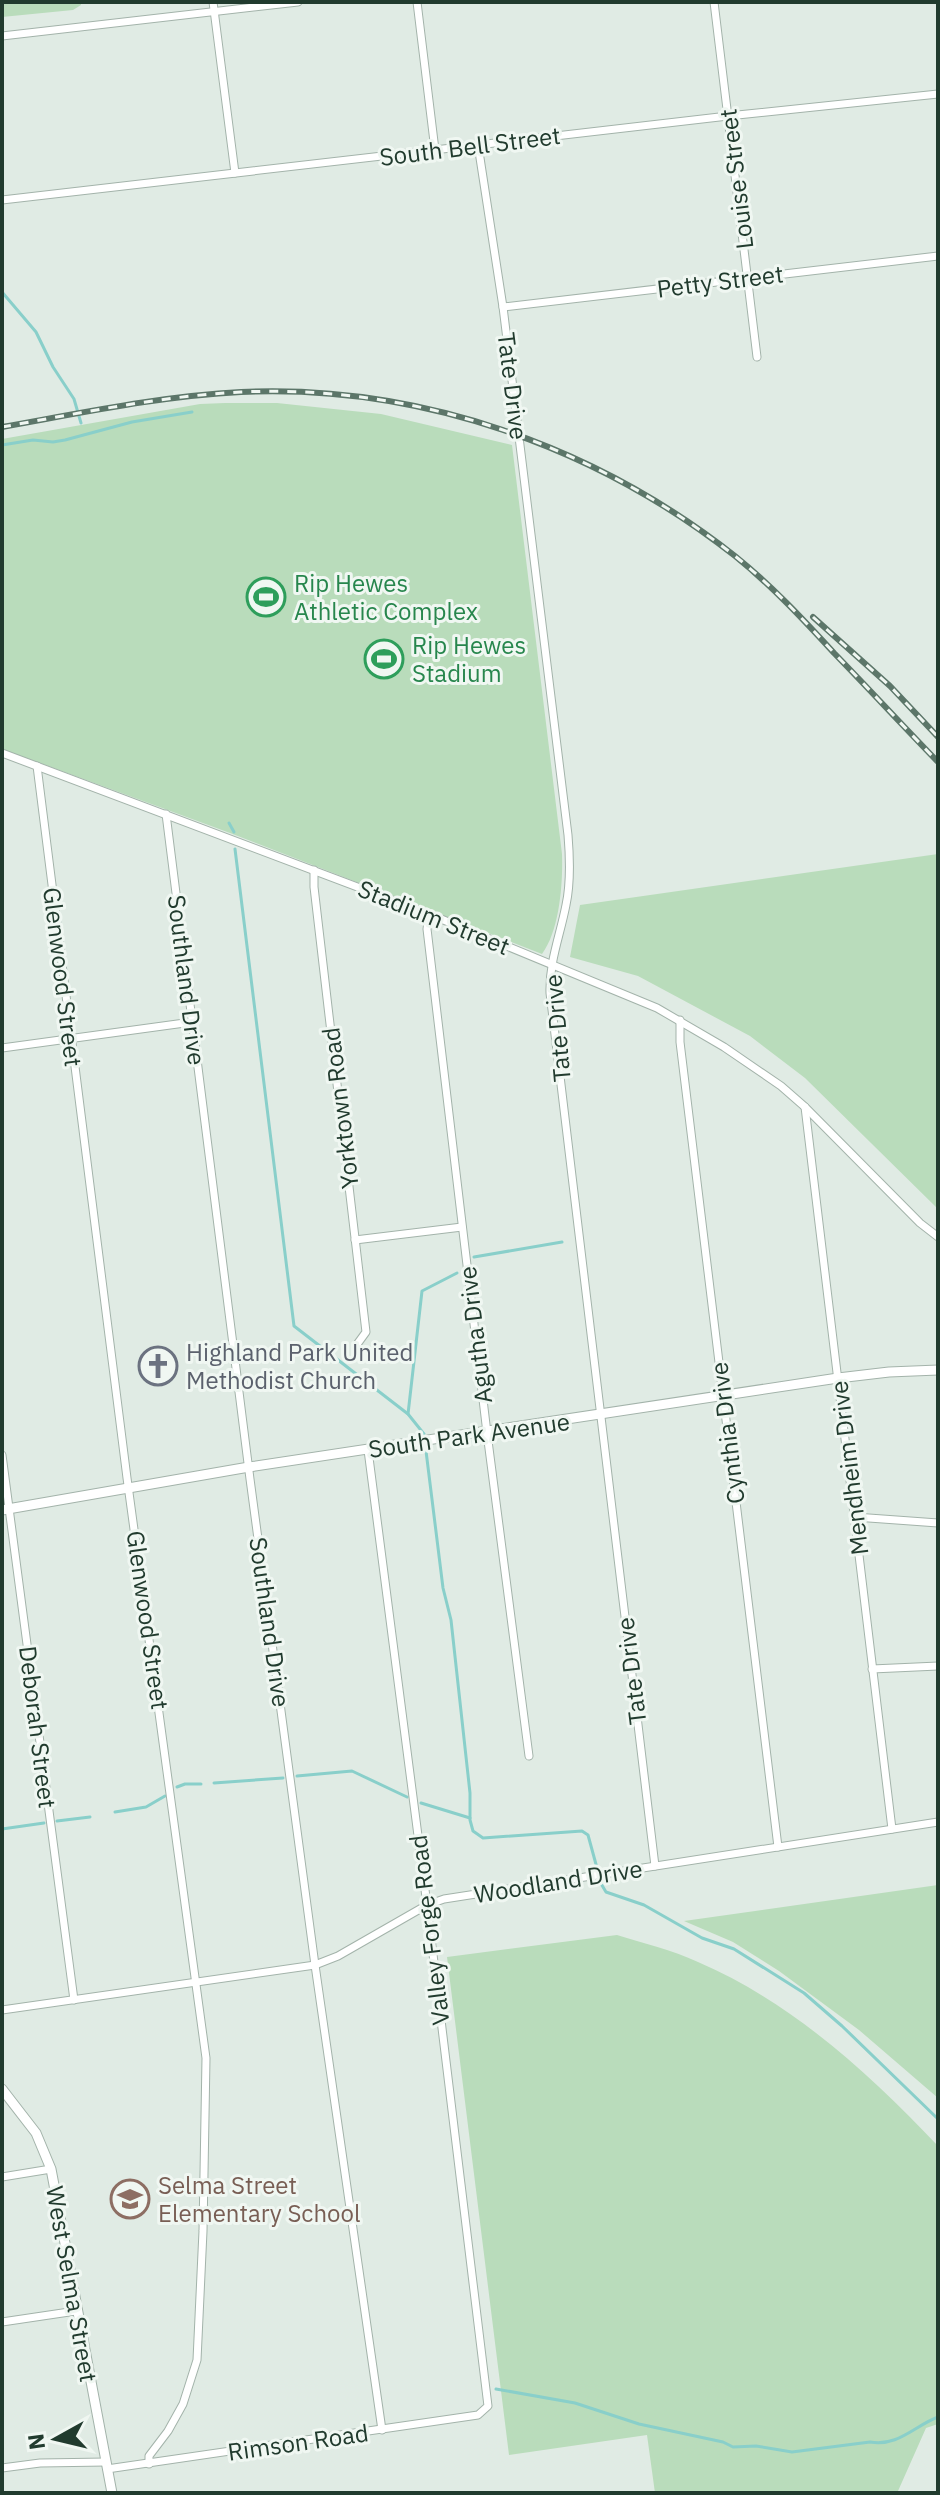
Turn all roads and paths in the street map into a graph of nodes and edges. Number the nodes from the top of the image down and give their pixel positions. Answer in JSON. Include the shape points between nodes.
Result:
{"nodes":[{"id":1,"x":213,"y":2,"type":"edge"},
{"id":2,"x":298,"y":2,"type":"edge"},
{"id":3,"x":417,"y":2,"type":"edge"},
{"id":4,"x":714,"y":2,"type":"edge"},
{"id":5,"x":214,"y":12,"type":"junction"},
{"id":6,"x":2,"y":36,"type":"edge"},
{"id":7,"x":938,"y":94,"type":"edge"},
{"id":8,"x":728,"y":116,"type":"junction"},
{"id":9,"x":478,"y":145,"type":"junction"},
{"id":10,"x":435,"y":150,"type":"junction"},
{"id":11,"x":235,"y":173,"type":"junction"},
{"id":12,"x":2,"y":200,"type":"edge"},
{"id":13,"x":938,"y":256,"type":"edge"},
{"id":14,"x":748,"y":277,"type":"junction"},
{"id":15,"x":503,"y":307,"type":"junction"},
{"id":16,"x":757,"y":357,"type":"dead end"},
{"id":17,"x":2,"y":753,"type":"edge"},
{"id":18,"x":37,"y":766,"type":"junction"},
{"id":19,"x":166,"y":814,"type":"junction"},
{"id":20,"x":314,"y":870,"type":"junction"},
{"id":21,"x":429,"y":914,"type":"junction"},
{"id":22,"x":551,"y":964,"type":"junction"},
{"id":23,"x":680,"y":1020,"type":"junction"},
{"id":24,"x":192,"y":1022,"type":"junction"},
{"id":25,"x":71,"y":1038,"type":"junction"},
{"id":26,"x":2,"y":1048,"type":"edge"},
{"id":27,"x":805,"y":1107,"type":"junction"},
{"id":28,"x":462,"y":1227,"type":"junction"},
{"id":29,"x":938,"y":1237,"type":"edge"},
{"id":30,"x":355,"y":1240,"type":"junction"},
{"id":31,"x":358,"y":1343,"type":"dead end"},
{"id":32,"x":938,"y":1370,"type":"edge"},
{"id":33,"x":838,"y":1378,"type":"junction"},
{"id":34,"x":722,"y":1396,"type":"junction"},
{"id":35,"x":601,"y":1415,"type":"junction"},
{"id":36,"x":487,"y":1433,"type":"junction"},
{"id":37,"x":368,"y":1450,"type":"junction"},
{"id":38,"x":2,"y":1455,"type":"edge"},
{"id":39,"x":249,"y":1467,"type":"junction"},
{"id":40,"x":129,"y":1488,"type":"junction"},
{"id":41,"x":6,"y":1509,"type":"edge"},
{"id":42,"x":855,"y":1517,"type":"junction"},
{"id":43,"x":938,"y":1523,"type":"edge"},
{"id":44,"x":938,"y":1666,"type":"edge"},
{"id":45,"x":872,"y":1669,"type":"junction"},
{"id":46,"x":529,"y":1756,"type":"dead end"},
{"id":47,"x":938,"y":1822,"type":"edge"},
{"id":48,"x":892,"y":1829,"type":"junction"},
{"id":49,"x":778,"y":1847,"type":"junction"},
{"id":50,"x":655,"y":1866,"type":"junction"},
{"id":51,"x":427,"y":1905,"type":"junction"},
{"id":52,"x":315,"y":1965,"type":"junction"},
{"id":53,"x":197,"y":1982,"type":"junction"},
{"id":54,"x":74,"y":2000,"type":"junction"},
{"id":55,"x":2,"y":2010,"type":"edge"},
{"id":56,"x":2,"y":2089,"type":"edge"},
{"id":57,"x":51,"y":2169,"type":"junction"},
{"id":58,"x":2,"y":2177,"type":"edge"},
{"id":59,"x":76,"y":2311,"type":"junction"},
{"id":60,"x":2,"y":2322,"type":"edge"},
{"id":61,"x":486,"y":2410,"type":"joint"},
{"id":62,"x":382,"y":2430,"type":"junction"},
{"id":63,"x":149,"y":2464,"type":"junction"},
{"id":64,"x":106,"y":2465,"type":"junction"},
{"id":65,"x":2,"y":2468,"type":"edge"},
{"id":66,"x":112,"y":2493,"type":"edge"}],
"edges":[{"from":1,"to":5,"type":"street"},
{"from":2,"to":5,"type":"street"},
{"from":3,"to":10,"type":"street"},
{"from":4,"to":8,"type":"street","name":"Louise Street"},
{"from":5,"to":6,"type":"street"},
{"from":5,"to":11,"type":"street"},
{"from":7,"to":8,"type":"street","name":"South Bell Street"},
{"from":8,"to":9,"type":"street","name":"South Bell Street"},
{"from":8,"to":14,"type":"street","name":"Louise Street"},
{"from":9,"to":10,"type":"street","name":"South Bell Street"},
{"from":9,"to":15,"type":"street","name":"Tate Drive"},
{"from":10,"to":11,"type":"street","name":"South Bell Street"},
{"from":11,"to":12,"type":"street","name":"South Bell Street"},
{"from":13,"to":14,"type":"street","name":"Petty Street"},
{"from":14,"to":15,"type":"street","name":"Petty Street"},
{"from":14,"to":16,"type":"street","name":"Louise Street"},
{"from":15,"to":22,"type":"street","name":"Tate Drive","via":[[570,855],[566,903]]},
{"from":17,"to":18,"type":"street","name":"Stadium Street"},
{"from":18,"to":19,"type":"street","name":"Stadium Street"},
{"from":18,"to":25,"type":"street","name":"Glenwood Street"},
{"from":19,"to":20,"type":"street","name":"Stadium Street"},
{"from":19,"to":24,"type":"street","name":"Southland Drive"},
{"from":20,"to":21,"type":"street","name":"Stadium Street"},
{"from":20,"to":30,"type":"street","name":"Yorktown Road"},
{"from":21,"to":22,"type":"street","name":"Stadium Street"},
{"from":21,"to":28,"type":"street","name":"Agutha Drive"},
{"from":22,"to":23,"type":"street","name":"Stadium Street"},
{"from":22,"to":35,"type":"street","name":"Tate Drive","via":[[550,993]]},
{"from":23,"to":27,"type":"street","name":"Stadium Street"},
{"from":23,"to":34,"type":"street","name":"Cynthia Drive"},
{"from":24,"to":25,"type":"street"},
{"from":24,"to":39,"type":"street","name":"Southland Drive"},
{"from":25,"to":26,"type":"street"},
{"from":25,"to":40,"type":"street","name":"Glenwood Street"},
{"from":27,"to":29,"type":"street","name":"Stadium Street"},
{"from":27,"to":33,"type":"street","name":"Mendheim Drive"},
{"from":28,"to":30,"type":"street"},
{"from":28,"to":36,"type":"street","name":"Agutha Drive"},
{"from":30,"to":31,"type":"street","name":"Yorktown Road","via":[[366,1332]]},
{"from":32,"to":33,"type":"street","name":"South Park Avenue"},
{"from":33,"to":34,"type":"street","name":"South Park Avenue"},
{"from":33,"to":42,"type":"street","name":"Mendheim Drive"},
{"from":34,"to":35,"type":"street","name":"South Park Avenue"},
{"from":34,"to":49,"type":"street","name":"Cynthia Drive"},
{"from":35,"to":36,"type":"street","name":"South Park Avenue"},
{"from":35,"to":50,"type":"street","name":"Tate Drive"},
{"from":36,"to":37,"type":"street","name":"South Park Avenue"},
{"from":36,"to":46,"type":"street","name":"Agutha Drive"},
{"from":37,"to":39,"type":"street","name":"South Park Avenue"},
{"from":37,"to":51,"type":"street","name":"Valley Forge Road"},
{"from":38,"to":41,"type":"street","name":"Deborah Street"},
{"from":39,"to":40,"type":"street","name":"South Park Avenue"},
{"from":39,"to":52,"type":"street","name":"Southland Drive"},
{"from":40,"to":41,"type":"street","name":"South Park Avenue"},
{"from":40,"to":53,"type":"street","name":"Glenwood Street"},
{"from":41,"to":54,"type":"street","name":"Deborah Street"},
{"from":42,"to":43,"type":"street"},
{"from":42,"to":45,"type":"street","name":"Mendheim Drive"},
{"from":44,"to":45,"type":"street"},
{"from":45,"to":48,"type":"street","name":"Mendheim Drive"},
{"from":47,"to":48,"type":"street","name":"Woodland Drive"},
{"from":48,"to":49,"type":"street","name":"Woodland Drive"},
{"from":49,"to":50,"type":"street","name":"Woodland Drive"},
{"from":50,"to":51,"type":"street","name":"Woodland Drive"},
{"from":51,"to":52,"type":"street","name":"Woodland Drive"},
{"from":51,"to":61,"type":"street","name":"Valley Forge Road"},
{"from":52,"to":53,"type":"street","name":"Woodland Drive"},
{"from":52,"to":62,"type":"street","name":"Southland Drive"},
{"from":53,"to":54,"type":"street","name":"Woodland Drive"},
{"from":53,"to":63,"type":"street","name":"Glenwood Street","via":[[207,2075],[199,2342],[190,2389]]},
{"from":54,"to":55,"type":"street","name":"Woodland Drive"},
{"from":56,"to":57,"type":"street","name":"West Selma Street","via":[[36,2133]]},
{"from":57,"to":58,"type":"street"},
{"from":57,"to":59,"type":"street","name":"West Selma Street"},
{"from":59,"to":60,"type":"street"},
{"from":59,"to":64,"type":"street","name":"West Selma Street"},
{"from":61,"to":62,"type":"street","name":"Rimson Road"},
{"from":62,"to":63,"type":"street","name":"Rimson Road"},
{"from":63,"to":64,"type":"street","name":"Rimson Road"},
{"from":64,"to":65,"type":"street","name":"Rimson Road"},
{"from":64,"to":66,"type":"street","name":"West Selma Street"}]}
